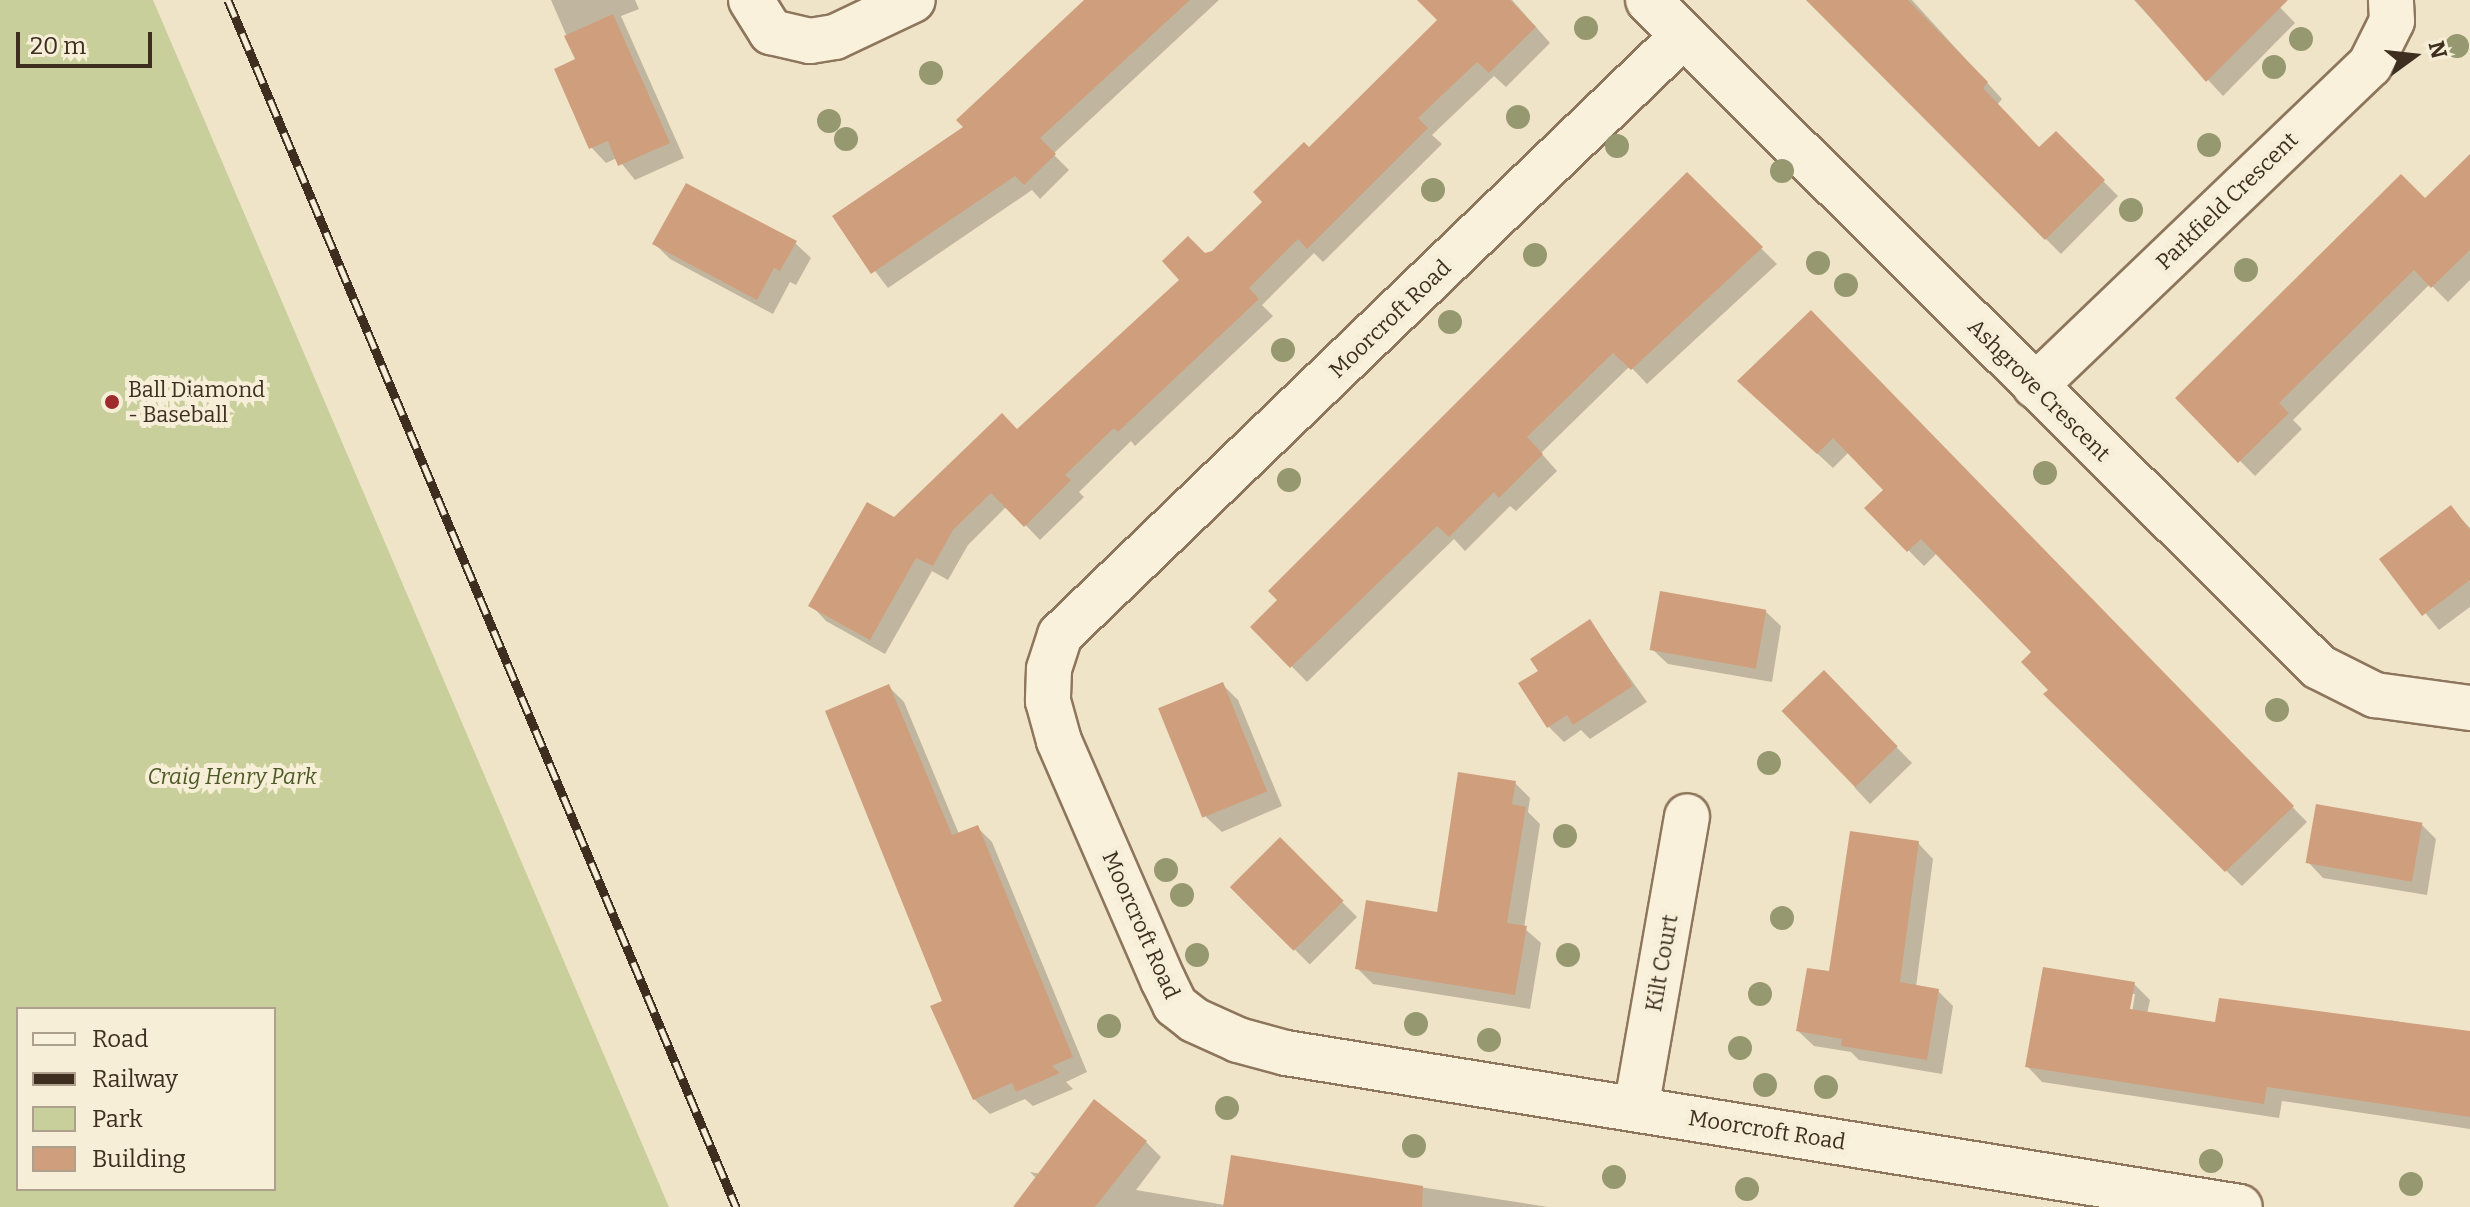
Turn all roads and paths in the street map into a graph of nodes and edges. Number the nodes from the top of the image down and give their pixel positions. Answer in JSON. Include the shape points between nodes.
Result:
{"nodes":[{"id":1,"x":751,"y":0,"type":"edge"},
{"id":2,"x":913,"y":0,"type":"edge"},
{"id":3,"x":1648,"y":0,"type":"edge"},
{"id":4,"x":2391,"y":0,"type":"edge"},
{"id":5,"x":1683,"y":36,"type":"junction"},
{"id":6,"x":2035,"y":386,"type":"junction"},
{"id":7,"x":2470,"y":708,"type":"edge"},
{"id":8,"x":1687,"y":816,"type":"dead end"},
{"id":9,"x":1636,"y":1109,"type":"junction"},
{"id":10,"x":2240,"y":1207,"type":"edge"}],
"edges":[{"from":1,"to":2,"type":"street","via":[[771,32],[810,41],[835,37]]},
{"from":3,"to":5,"type":"street","name":"Ashgrove Crescent"},
{"from":4,"to":6,"type":"street","name":"Parkfield Crescent","via":[[2392,21],[2370,65]]},
{"from":5,"to":6,"type":"street","name":"Ashgrove Crescent"},
{"from":5,"to":9,"type":"street","name":"Moorcroft Road","via":[[1060,635],[1049,669],[1048,701],[1059,741],[1175,1005],[1194,1020],[1286,1053]]},
{"from":6,"to":7,"type":"street","name":"Ashgrove Crescent","via":[[2319,667],[2375,695]]},
{"from":8,"to":9,"type":"street","name":"Kilt Court"},
{"from":9,"to":10,"type":"street","name":"Moorcroft Road"}]}
